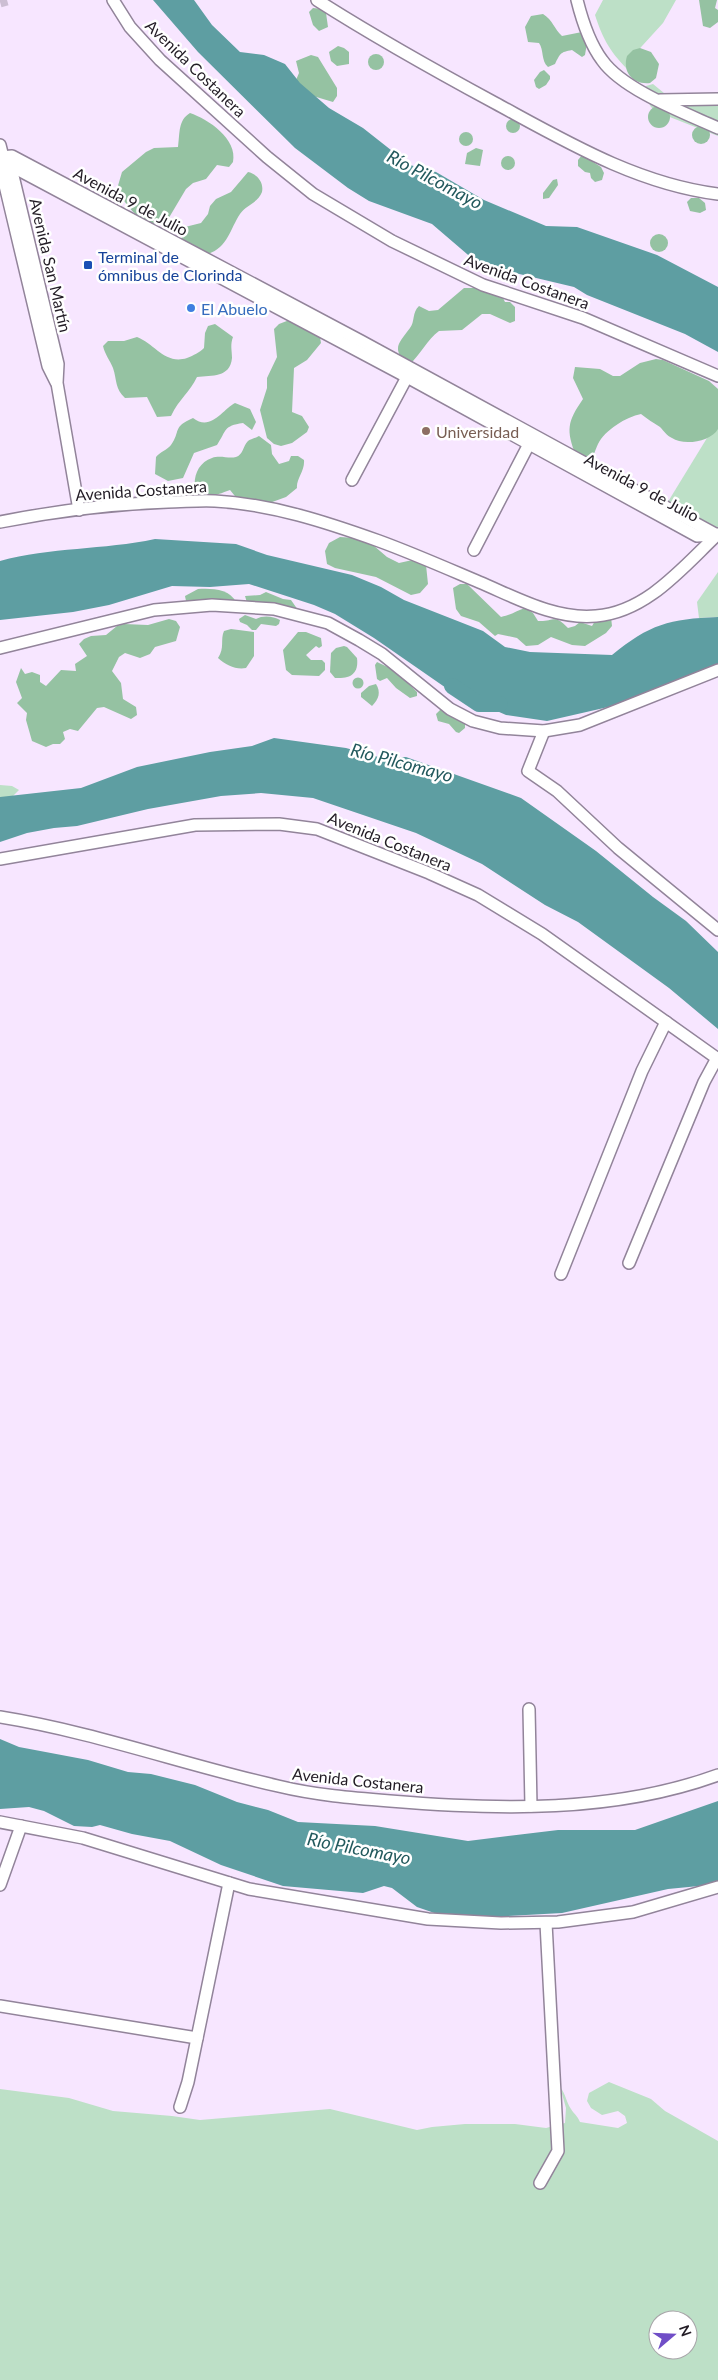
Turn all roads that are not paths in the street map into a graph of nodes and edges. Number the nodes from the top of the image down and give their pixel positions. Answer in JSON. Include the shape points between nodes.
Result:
{"nodes":[{"id":1,"x":113,"y":0,"type":"edge"},
{"id":2,"x":317,"y":0,"type":"edge"},
{"id":3,"x":578,"y":0,"type":"edge"},
{"id":4,"x":718,"y":99,"type":"edge"},
{"id":5,"x":656,"y":100,"type":"junction"},
{"id":6,"x":718,"y":128,"type":"edge"},
{"id":7,"x":1,"y":153,"type":"edge"},
{"id":8,"x":718,"y":194,"type":"edge"},
{"id":9,"x":213,"y":268,"type":"junction"},
{"id":10,"x":718,"y":376,"type":"edge"},
{"id":11,"x":407,"y":377,"type":"junction"},
{"id":12,"x":468,"y":405,"type":"junction"},
{"id":13,"x":529,"y":444,"type":"junction"},
{"id":14,"x":352,"y":480,"type":"dead end"},
{"id":15,"x":79,"y":510,"type":"junction"},
{"id":16,"x":0,"y":522,"type":"edge"},
{"id":17,"x":718,"y":535,"type":"edge"},
{"id":18,"x":474,"y":550,"type":"dead end"},
{"id":19,"x":0,"y":648,"type":"edge"},
{"id":20,"x":718,"y":670,"type":"edge"},
{"id":21,"x":544,"y":731,"type":"junction"},
{"id":22,"x":0,"y":859,"type":"edge"},
{"id":23,"x":718,"y":930,"type":"edge"},
{"id":24,"x":666,"y":1022,"type":"junction"},
{"id":25,"x":717,"y":1058,"type":"edge"},
{"id":26,"x":629,"y":1263,"type":"dead end"},
{"id":27,"x":561,"y":1274,"type":"dead end"},
{"id":28,"x":528,"y":1710,"type":"dead end"},
{"id":29,"x":0,"y":1717,"type":"edge"},
{"id":30,"x":718,"y":1775,"type":"edge"},
{"id":31,"x":531,"y":1806,"type":"junction"},
{"id":32,"x":0,"y":1822,"type":"edge"},
{"id":33,"x":21,"y":1826,"type":"junction"},
{"id":34,"x":229,"y":1883,"type":"junction"},
{"id":35,"x":0,"y":1885,"type":"edge"},
{"id":36,"x":718,"y":1887,"type":"edge"},
{"id":37,"x":546,"y":1922,"type":"junction"},
{"id":38,"x":0,"y":2006,"type":"edge"},
{"id":39,"x":197,"y":2038,"type":"junction"},
{"id":40,"x":180,"y":2107,"type":"dead end"},
{"id":41,"x":540,"y":2183,"type":"dead end"}],
"edges":[{"from":1,"to":10,"type":"street","name":"Avenida Costanera","via":[[130,27],[160,60],[266,157],[313,194],[392,241],[483,285],[582,318]]},
{"from":2,"to":8,"type":"street","via":[[378,39],[587,153],[658,181]]},
{"from":3,"to":5,"type":"street","via":[[583,21],[602,60],[615,74]]},
{"from":4,"to":5,"type":"street"},
{"from":5,"to":6,"type":"street"},
{"from":7,"to":9,"type":"street","name":"Avenida 9 de Julio","via":[[12,156]]},
{"from":7,"to":15,"type":"street","name":"Avenida San Martín","via":[[13,176],[58,364],[56,384]]},
{"from":9,"to":11,"type":"street","name":"Avenida 9 de Julio"},
{"from":9,"to":12,"type":"street","name":"Avenida 9 de Julio"},
{"from":11,"to":12,"type":"street","name":"Avenida 9 de Julio"},
{"from":11,"to":14,"type":"street"},
{"from":12,"to":13,"type":"street","name":"Avenida 9 de Julio"},
{"from":12,"to":17,"type":"street","name":"Avenida 9 de Julio"},
{"from":13,"to":17,"type":"street","name":"Avenida 9 de Julio","via":[[697,536]]},
{"from":13,"to":18,"type":"street"},
{"from":15,"to":16,"type":"street","name":"Avenida Costanera"},
{"from":15,"to":17,"type":"street","name":"Avenida Costanera","via":[[145,503],[214,501],[297,514],[379,541],[524,602],[572,617],[597,616],[645,599],[679,574]]},
{"from":19,"to":21,"type":"street","via":[[154,610],[212,605],[274,609],[328,623],[344,632],[382,654],[450,709],[472,721],[500,728]]},
{"from":20,"to":21,"type":"street","via":[[580,725]]},
{"from":21,"to":23,"type":"street","via":[[528,771],[558,791],[618,848]]},
{"from":22,"to":24,"type":"street","name":"Avenida Costanera","via":[[195,825],[279,824],[317,830],[478,895],[542,934]]},
{"from":24,"to":25,"type":"street","name":"Avenida Costanera"},
{"from":24,"to":27,"type":"street","via":[[642,1071]]},
{"from":25,"to":26,"type":"street"},
{"from":28,"to":31,"type":"street"},
{"from":29,"to":31,"type":"street","name":"Avenida Costanera","via":[[78,1732],[279,1787],[429,1804]]},
{"from":30,"to":31,"type":"street","name":"Avenida Costanera","via":[[692,1785],[638,1797]]},
{"from":32,"to":33,"type":"street"},
{"from":33,"to":34,"type":"street","via":[[83,1838]]},
{"from":33,"to":35,"type":"street"},
{"from":34,"to":37,"type":"street","via":[[428,1919]]},
{"from":34,"to":39,"type":"street"},
{"from":36,"to":37,"type":"street","via":[[633,1912]]},
{"from":37,"to":41,"type":"street","via":[[558,2151]]},
{"from":38,"to":39,"type":"street"},
{"from":39,"to":40,"type":"street"}]}
